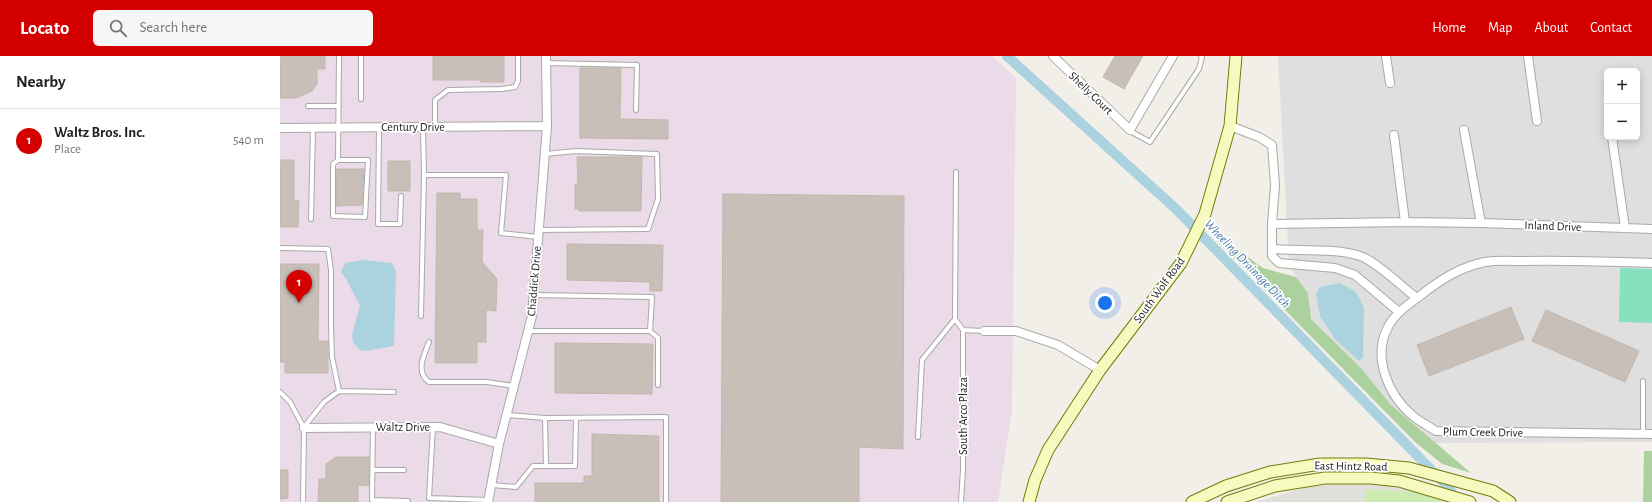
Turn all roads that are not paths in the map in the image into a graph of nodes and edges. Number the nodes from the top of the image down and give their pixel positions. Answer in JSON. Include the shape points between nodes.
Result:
{"nodes":[{"id":1,"x":339,"y":56,"type":"edge"},
{"id":2,"x":361,"y":56,"type":"edge"},
{"id":3,"x":518,"y":56,"type":"edge"},
{"id":4,"x":1053,"y":56,"type":"edge"},
{"id":5,"x":1173,"y":56,"type":"edge"},
{"id":6,"x":1201,"y":56,"type":"edge"},
{"id":7,"x":1236,"y":56,"type":"edge"},
{"id":8,"x":1386,"y":56,"type":"edge"},
{"id":9,"x":1528,"y":56,"type":"edge"},
{"id":10,"x":546,"y":60,"type":"edge"},
{"id":11,"x":1390,"y":83,"type":"dead end"},
{"id":12,"x":361,"y":99,"type":"dead end"},
{"id":13,"x":308,"y":106,"type":"dead end"},
{"id":14,"x":338,"y":106,"type":"junction"},
{"id":15,"x":636,"y":110,"type":"dead end"},
{"id":16,"x":1537,"y":121,"type":"dead end"},
{"id":17,"x":547,"y":126,"type":"junction"},
{"id":18,"x":1230,"y":126,"type":"junction"},
{"id":19,"x":379,"y":127,"type":"junction"},
{"id":20,"x":423,"y":127,"type":"junction"},
{"id":21,"x":435,"y":127,"type":"junction"},
{"id":22,"x":280,"y":128,"type":"edge"},
{"id":23,"x":313,"y":128,"type":"junction"},
{"id":24,"x":338,"y":128,"type":"junction"},
{"id":25,"x":1130,"y":130,"type":"junction"},
{"id":26,"x":1464,"y":130,"type":"dead end"},
{"id":27,"x":1394,"y":135,"type":"dead end"},
{"id":28,"x":1612,"y":140,"type":"edge"},
{"id":29,"x":545,"y":154,"type":"junction"},
{"id":30,"x":338,"y":160,"type":"junction"},
{"id":31,"x":956,"y":172,"type":"dead end"},
{"id":32,"x":424,"y":175,"type":"junction"},
{"id":33,"x":401,"y":196,"type":"dead end"},
{"id":34,"x":311,"y":219,"type":"dead end"},
{"id":35,"x":1405,"y":222,"type":"junction"},
{"id":36,"x":1481,"y":223,"type":"junction"},
{"id":37,"x":1272,"y":224,"type":"junction"},
{"id":38,"x":1624,"y":228,"type":"junction"},
{"id":39,"x":1652,"y":229,"type":"edge"},
{"id":40,"x":538,"y":234,"type":"junction"},
{"id":41,"x":280,"y":248,"type":"edge"},
{"id":42,"x":1272,"y":252,"type":"junction"},
{"id":43,"x":1652,"y":263,"type":"edge"},
{"id":44,"x":533,"y":295,"type":"junction"},
{"id":45,"x":1416,"y":298,"type":"junction"},
{"id":46,"x":1399,"y":312,"type":"junction"},
{"id":47,"x":421,"y":316,"type":"dead end"},
{"id":48,"x":955,"y":319,"type":"junction"},
{"id":49,"x":963,"y":330,"type":"junction"},
{"id":50,"x":528,"y":331,"type":"junction"},
{"id":51,"x":650,"y":331,"type":"junction"},
{"id":52,"x":984,"y":331,"type":"joint"},
{"id":53,"x":429,"y":342,"type":"dead end"},
{"id":54,"x":1100,"y":370,"type":"junction"},
{"id":55,"x":1643,"y":381,"type":"dead end"},
{"id":56,"x":658,"y":385,"type":"dead end"},
{"id":57,"x":514,"y":386,"type":"junction"},
{"id":58,"x":339,"y":391,"type":"junction"},
{"id":59,"x":280,"y":392,"type":"edge"},
{"id":60,"x":394,"y":392,"type":"dead end"},
{"id":61,"x":507,"y":414,"type":"junction"},
{"id":62,"x":545,"y":418,"type":"junction"},
{"id":63,"x":576,"y":418,"type":"junction"},
{"id":64,"x":374,"y":427,"type":"junction"},
{"id":65,"x":433,"y":427,"type":"junction"},
{"id":66,"x":304,"y":428,"type":"junction"},
{"id":67,"x":1643,"y":434,"type":"junction"},
{"id":68,"x":1652,"y":434,"type":"edge"},
{"id":69,"x":918,"y":436,"type":"dead end"},
{"id":70,"x":499,"y":444,"type":"junction"},
{"id":71,"x":546,"y":466,"type":"junction"},
{"id":72,"x":373,"y":470,"type":"junction"},
{"id":73,"x":404,"y":470,"type":"dead end"},
{"id":74,"x":492,"y":485,"type":"junction"},
{"id":75,"x":408,"y":501,"type":"dead end"},
{"id":76,"x":488,"y":501,"type":"edge"},
{"id":77,"x":303,"y":502,"type":"edge"},
{"id":78,"x":666,"y":502,"type":"edge"},
{"id":79,"x":961,"y":502,"type":"edge"},
{"id":80,"x":1029,"y":502,"type":"edge"},
{"id":81,"x":1192,"y":502,"type":"edge"},
{"id":82,"x":1227,"y":502,"type":"edge"},
{"id":83,"x":1470,"y":502,"type":"edge"},
{"id":84,"x":1510,"y":502,"type":"edge"}],
"edges":[{"from":1,"to":14,"type":"lane"},
{"from":2,"to":12,"type":"lane"},
{"from":3,"to":21,"type":"lane","via":[[518,81],[515,87],[448,90],[435,100]]},
{"from":4,"to":25,"type":"street","name":"Shelly Court"},
{"from":5,"to":25,"type":"street"},
{"from":6,"to":25,"type":"lane","via":[[1199,69],[1150,142]]},
{"from":7,"to":18,"type":"main road","name":"South Wolf Road"},
{"from":8,"to":11,"type":"street"},
{"from":9,"to":16,"type":"street"},
{"from":10,"to":15,"type":"lane","via":[[637,65]]},
{"from":10,"to":17,"type":"street","name":"Chaddick Drive"},
{"from":13,"to":14,"type":"lane"},
{"from":14,"to":24,"type":"lane"},
{"from":17,"to":21,"type":"street","name":"Century Drive"},
{"from":17,"to":29,"type":"street","name":"Chaddick Drive"},
{"from":18,"to":37,"type":"street","via":[[1272,145],[1275,185]]},
{"from":18,"to":54,"type":"main road","name":"South Wolf Road","via":[[1205,214],[1181,263]]},
{"from":19,"to":20,"type":"street","name":"Century Drive"},
{"from":19,"to":24,"type":"street","name":"Century Drive"},
{"from":19,"to":33,"type":"lane","via":[[378,224],[400,224]]},
{"from":20,"to":21,"type":"street","name":"Century Drive"},
{"from":20,"to":32,"type":"lane"},
{"from":22,"to":23,"type":"street","name":"Century Drive"},
{"from":23,"to":24,"type":"street","name":"Century Drive"},
{"from":23,"to":34,"type":"lane"},
{"from":24,"to":30,"type":"lane"},
{"from":26,"to":36,"type":"street"},
{"from":27,"to":35,"type":"street"},
{"from":28,"to":38,"type":"street"},
{"from":29,"to":40,"type":"street","name":"Chaddick Drive"},
{"from":29,"to":40,"type":"lane","via":[[576,151],[657,154],[658,199],[648,229]]},
{"from":30,"to":30,"type":"lane","via":[[368,160],[365,217],[333,216],[333,164]]},
{"from":31,"to":48,"type":"lane"},
{"from":32,"to":40,"type":"lane","via":[[506,175],[501,233]]},
{"from":32,"to":47,"type":"lane"},
{"from":35,"to":36,"type":"street","name":"Inland Drive"},
{"from":35,"to":37,"type":"street","name":"Inland Drive"},
{"from":36,"to":38,"type":"street","name":"Inland Drive"},
{"from":37,"to":42,"type":"street"},
{"from":38,"to":39,"type":"street","name":"Inland Drive"},
{"from":40,"to":44,"type":"street","name":"Chaddick Drive"},
{"from":41,"to":58,"type":"lane","via":[[328,249],[331,270],[332,358]]},
{"from":42,"to":45,"type":"street","via":[[1340,252],[1362,256]]},
{"from":42,"to":46,"type":"street","via":[[1279,264],[1335,268],[1356,275]]},
{"from":43,"to":45,"type":"street","name":"Plum Creek Drive","via":[[1486,262],[1460,269],[1438,281]]},
{"from":44,"to":50,"type":"street","name":"Chaddick Drive"},
{"from":44,"to":51,"type":"lane","via":[[652,297]]},
{"from":45,"to":46,"type":"street","name":"Plum Creek Drive"},
{"from":46,"to":67,"type":"street","name":"Plum Creek Drive","via":[[1388,326],[1382,344],[1381,363],[1387,381],[1398,400],[1413,416],[1436,431]]},
{"from":48,"to":49,"type":"lane"},
{"from":48,"to":69,"type":"lane","via":[[922,360]]},
{"from":49,"to":52,"type":"lane"},
{"from":49,"to":79,"type":"lane","name":"South Arco Plaza"},
{"from":50,"to":51,"type":"lane"},
{"from":50,"to":57,"type":"street","name":"Chaddick Drive"},
{"from":51,"to":56,"type":"lane","via":[[658,338]]},
{"from":52,"to":54,"type":"street","via":[[1016,331],[1058,345]]},
{"from":53,"to":57,"type":"lane","via":[[423,356],[421,372],[429,382],[487,382]]},
{"from":54,"to":80,"type":"main road","name":"South Wolf Road","via":[[1048,450]]},
{"from":55,"to":67,"type":"lane"},
{"from":57,"to":61,"type":"street","name":"Chaddick Drive"},
{"from":58,"to":60,"type":"lane"},
{"from":58,"to":66,"type":"lane","via":[[324,402]]},
{"from":59,"to":66,"type":"lane","via":[[290,402]]},
{"from":61,"to":62,"type":"lane"},
{"from":61,"to":70,"type":"street","name":"Chaddick Drive"},
{"from":62,"to":63,"type":"lane"},
{"from":62,"to":71,"type":"lane"},
{"from":63,"to":71,"type":"lane","via":[[574,466]]},
{"from":63,"to":78,"type":"lane","via":[[666,418]]},
{"from":64,"to":65,"type":"street","name":"Waltz Drive"},
{"from":64,"to":66,"type":"street","name":"Waltz Drive"},
{"from":64,"to":72,"type":"lane"},
{"from":65,"to":70,"type":"street","name":"Waltz Drive"},
{"from":65,"to":76,"type":"lane","via":[[429,498]]},
{"from":66,"to":77,"type":"lane"},
{"from":67,"to":68,"type":"street","name":"Plum Creek Drive"},
{"from":70,"to":74,"type":"street","name":"Chaddick Drive"},
{"from":71,"to":74,"type":"lane","via":[[533,466],[516,487]]},
{"from":72,"to":73,"type":"lane"},
{"from":72,"to":75,"type":"lane","via":[[372,500]]},
{"from":74,"to":76,"type":"street","name":"Chaddick Drive"},
{"from":81,"to":84,"type":"main road","name":"East Hintz Road","via":[[1226,486],[1270,472],[1320,464],[1366,464],[1409,468],[1493,491]]},
{"from":82,"to":83,"type":"main road","name":"East Hintz Road","via":[[1275,486],[1325,478],[1399,481]]}]}
